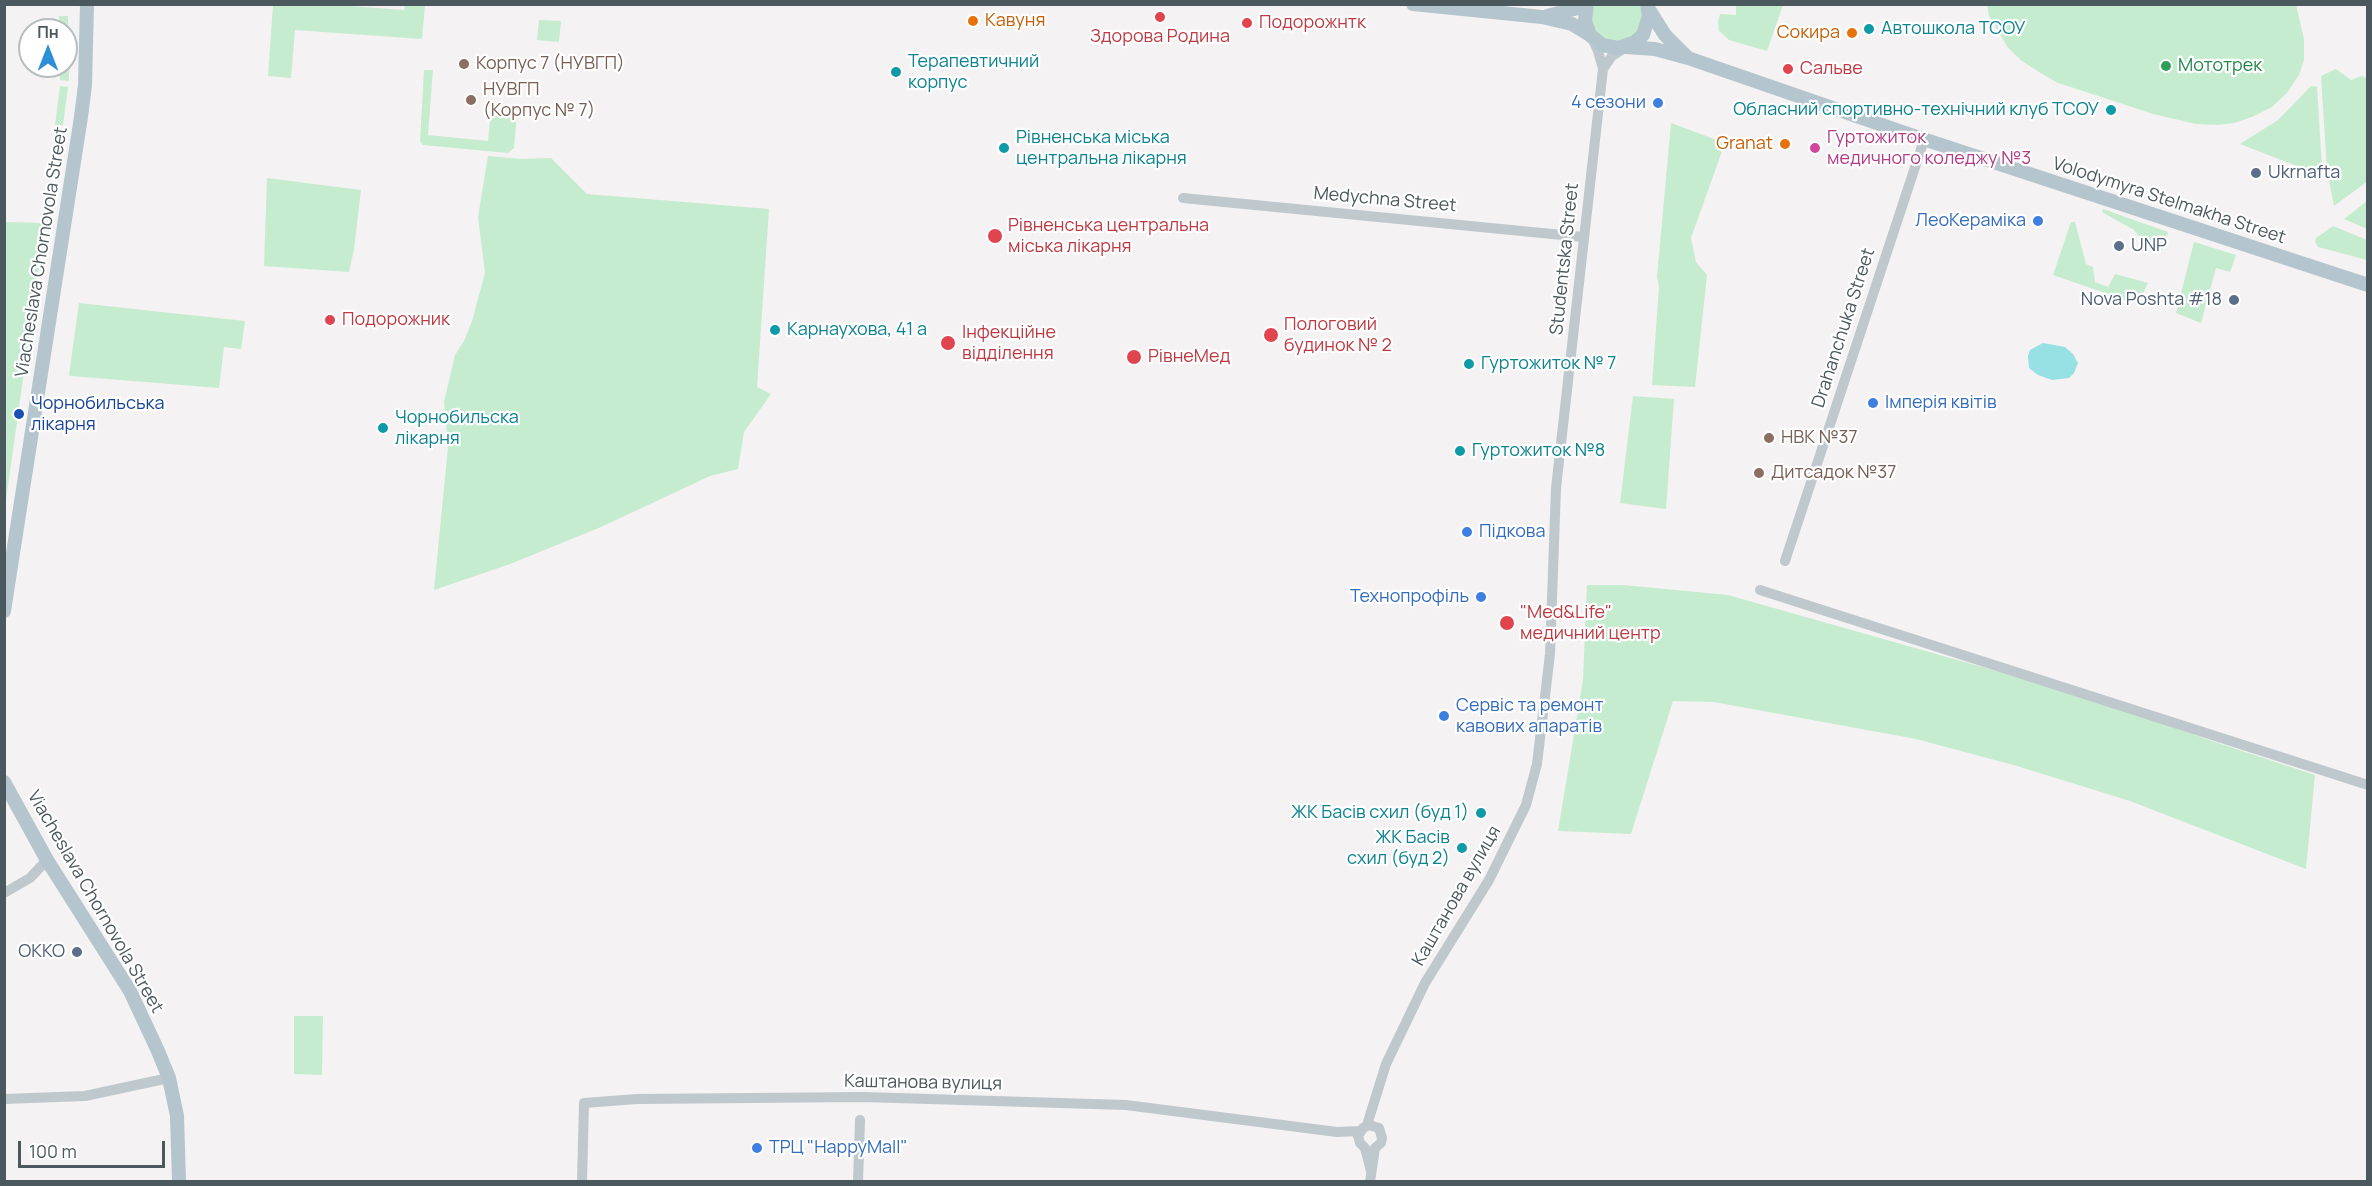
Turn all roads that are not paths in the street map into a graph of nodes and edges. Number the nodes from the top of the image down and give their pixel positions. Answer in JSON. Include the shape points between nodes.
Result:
{"nodes":[{"id":1,"x":87,"y":4,"type":"edge"},
{"id":2,"x":1413,"y":4,"type":"edge"},
{"id":3,"x":1586,"y":5,"type":"edge"},
{"id":4,"x":1647,"y":5,"type":"edge"},
{"id":5,"x":1542,"y":17,"type":"junction"},
{"id":6,"x":1590,"y":35,"type":"junction"},
{"id":7,"x":1626,"y":47,"type":"junction"},
{"id":8,"x":1688,"y":58,"type":"junction"},
{"id":9,"x":1603,"y":69,"type":"junction"},
{"id":10,"x":1924,"y":140,"type":"junction"},
{"id":11,"x":1183,"y":198,"type":"dead end"},
{"id":12,"x":1583,"y":237,"type":"junction"},
{"id":13,"x":2367,"y":285,"type":"edge"},
{"id":14,"x":1556,"y":488,"type":"joint"},
{"id":15,"x":1785,"y":561,"type":"dead end"},
{"id":16,"x":1760,"y":590,"type":"dead end"},
{"id":17,"x":4,"y":611,"type":"edge"},
{"id":18,"x":4,"y":782,"type":"edge"},
{"id":19,"x":2367,"y":785,"type":"edge"},
{"id":20,"x":47,"y":860,"type":"junction"},
{"id":21,"x":4,"y":893,"type":"edge"},
{"id":22,"x":169,"y":1078,"type":"junction"},
{"id":23,"x":4,"y":1099,"type":"edge"},
{"id":24,"x":860,"y":1120,"type":"dead end"},
{"id":25,"x":1367,"y":1137,"type":"junction"},
{"id":26,"x":1370,"y":1176,"type":"edge"},
{"id":27,"x":179,"y":1182,"type":"edge"},
{"id":28,"x":582,"y":1182,"type":"edge"},
{"id":29,"x":858,"y":1182,"type":"edge"}],
"edges":[{"from":1,"to":17,"type":"main road","name":"Viacheslava Chornovola Street","via":[[81,117]]},
{"from":2,"to":5,"type":"main road"},
{"from":3,"to":5,"type":"main road"},
{"from":3,"to":6,"type":"main road","via":[[1585,21]]},
{"from":4,"to":7,"type":"main road","via":[[1649,16],[1643,35]]},
{"from":4,"to":8,"type":"main road","name":"Volodymyra Stelmakha Street","via":[[1665,35]]},
{"from":5,"to":6,"type":"main road","name":"Volodymyra Stelmakha Street","via":[[1572,24]]},
{"from":6,"to":7,"type":"main road","name":"Volodymyra Stelmakha Street","via":[[1602,45]]},
{"from":6,"to":9,"type":"street"},
{"from":7,"to":8,"type":"main road","name":"Volodymyra Stelmakha Street","via":[[1655,49]]},
{"from":7,"to":9,"type":"street","via":[[1612,56]]},
{"from":8,"to":10,"type":"main road","name":"Volodymyra Stelmakha Street"},
{"from":9,"to":12,"type":"street","name":"Studentska Street"},
{"from":10,"to":13,"type":"main road","name":"Volodymyra Stelmakha Street"},
{"from":10,"to":15,"type":"street","name":"Drahanchuka Street"},
{"from":11,"to":12,"type":"street","name":"Medychna Street"},
{"from":12,"to":14,"type":"street","name":"Studentska Street"},
{"from":14,"to":25,"type":"street","name":"Каштанова вулиця","via":[[1550,654],[1537,764],[1526,805],[1489,880],[1425,983],[1386,1064]]},
{"from":16,"to":19,"type":"street"},
{"from":18,"to":20,"type":"main road","name":"Viacheslava Chornovola Street"},
{"from":20,"to":21,"type":"street","via":[[30,878]]},
{"from":20,"to":22,"type":"main road","name":"Viacheslava Chornovola Street","via":[[130,991]]},
{"from":22,"to":23,"type":"street","via":[[85,1095]]},
{"from":22,"to":27,"type":"main road","name":"Viacheslava Chornovola Street","via":[[177,1116]]},
{"from":24,"to":29,"type":"street"},
{"from":25,"to":26,"type":"street"},
{"from":25,"to":28,"type":"street","name":"Каштанова вулиця","via":[[1126,1104],[863,1097],[637,1099],[584,1103]]}]}
